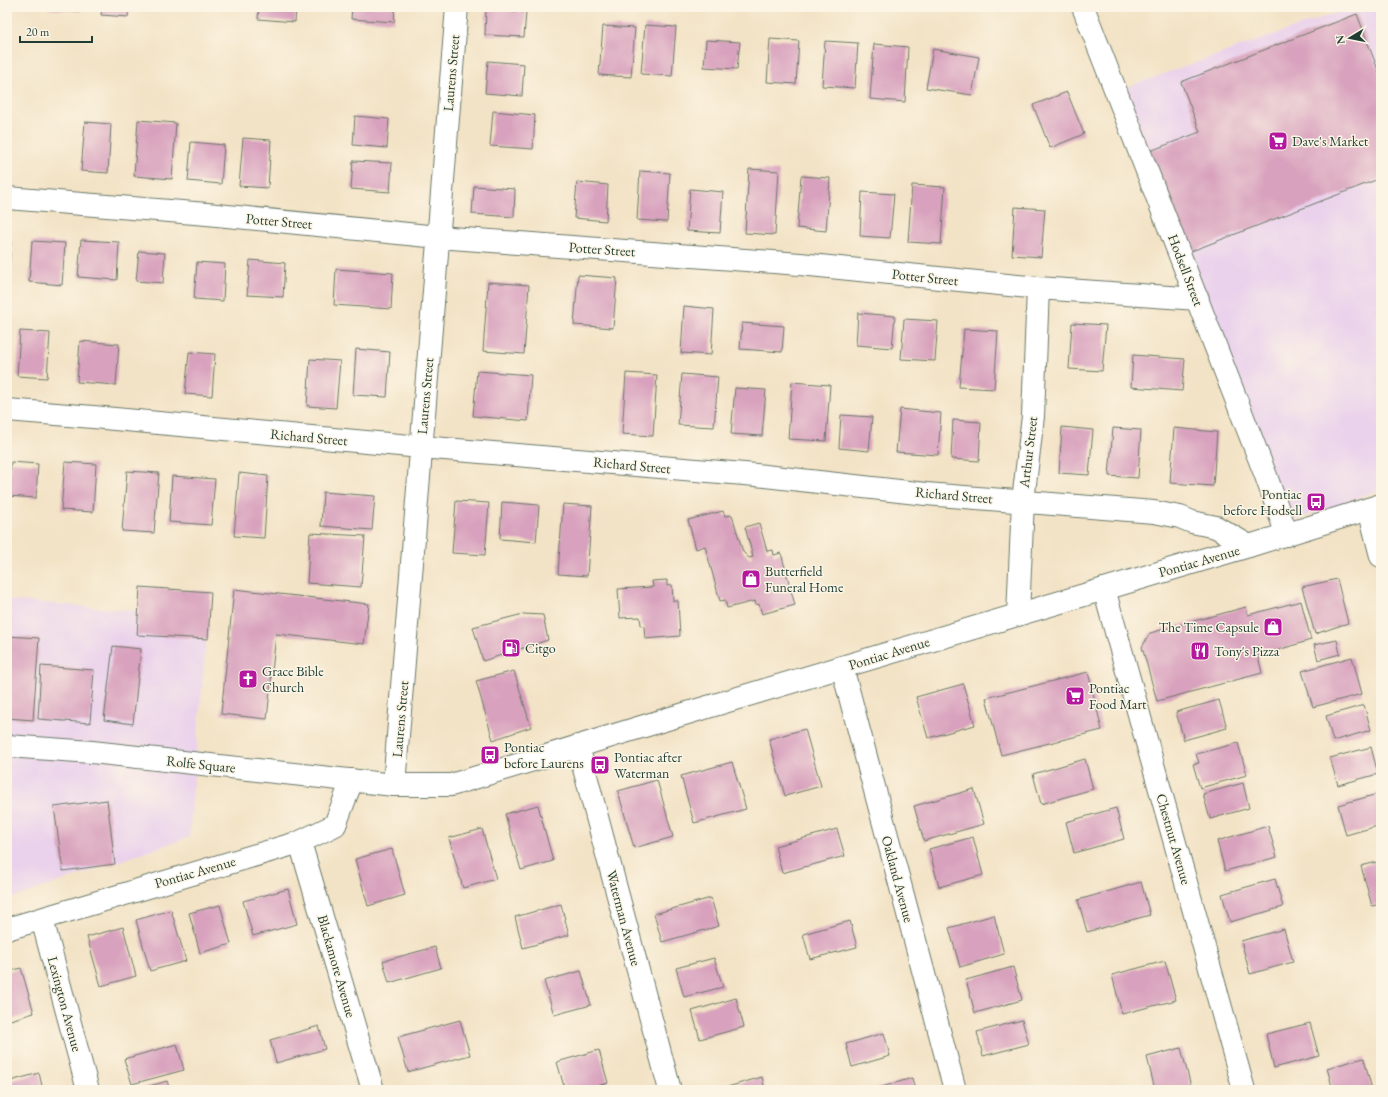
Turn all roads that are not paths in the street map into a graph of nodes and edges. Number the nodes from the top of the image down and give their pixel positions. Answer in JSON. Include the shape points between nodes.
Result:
{"nodes":[{"id":1,"x":457,"y":7,"type":"edge"},
{"id":2,"x":1083,"y":7,"type":"edge"},
{"id":3,"x":7,"y":198,"type":"edge"},
{"id":4,"x":438,"y":237,"type":"junction"},
{"id":5,"x":1038,"y":288,"type":"junction"},
{"id":6,"x":1198,"y":299,"type":"junction"},
{"id":7,"x":7,"y":410,"type":"edge"},
{"id":8,"x":421,"y":447,"type":"junction"},
{"id":9,"x":1023,"y":501,"type":"junction"},
{"id":10,"x":1375,"y":507,"type":"edge"},
{"id":11,"x":1287,"y":534,"type":"junction"},
{"id":12,"x":1249,"y":546,"type":"junction"},
{"id":13,"x":1381,"y":556,"type":"edge"},
{"id":14,"x":1104,"y":589,"type":"junction"},
{"id":15,"x":1018,"y":615,"type":"junction"},
{"id":16,"x":842,"y":668,"type":"junction"},
{"id":17,"x":7,"y":746,"type":"edge"},
{"id":18,"x":578,"y":746,"type":"junction"},
{"id":19,"x":352,"y":780,"type":"junction"},
{"id":20,"x":394,"y":785,"type":"junction"},
{"id":21,"x":300,"y":842,"type":"junction"},
{"id":22,"x":42,"y":919,"type":"junction"},
{"id":23,"x":7,"y":929,"type":"edge"},
{"id":24,"x":88,"y":1090,"type":"edge"},
{"id":25,"x":373,"y":1090,"type":"edge"},
{"id":26,"x":670,"y":1090,"type":"edge"},
{"id":27,"x":955,"y":1090,"type":"edge"},
{"id":28,"x":1244,"y":1090,"type":"edge"}],
"edges":[{"from":1,"to":4,"type":"street","name":"Laurens Street"},
{"from":2,"to":6,"type":"street","name":"Hodsell Street"},
{"from":3,"to":4,"type":"street","name":"Potter Street","via":[[207,214]]},
{"from":4,"to":5,"type":"street","name":"Potter Street","via":[[800,264]]},
{"from":4,"to":8,"type":"street","name":"Laurens Street"},
{"from":5,"to":6,"type":"street","name":"Potter Street"},
{"from":5,"to":9,"type":"street","name":"Arthur Street","via":[[1033,416]]},
{"from":6,"to":11,"type":"street","name":"Hodsell Street"},
{"from":7,"to":8,"type":"street","name":"Richard Street"},
{"from":8,"to":9,"type":"street","name":"Richard Street","via":[[756,475],[926,494]]},
{"from":8,"to":20,"type":"street","name":"Laurens Street"},
{"from":9,"to":12,"type":"street","name":"Richard Street","via":[[1154,512],[1180,517],[1216,527]]},
{"from":9,"to":15,"type":"street","name":"Arthur Street"},
{"from":10,"to":11,"type":"street","name":"Pontiac Avenue"},
{"from":10,"to":13,"type":"street"},
{"from":11,"to":12,"type":"street","name":"Pontiac Avenue"},
{"from":12,"to":14,"type":"street","name":"Pontiac Avenue"},
{"from":14,"to":15,"type":"street","name":"Pontiac Avenue"},
{"from":14,"to":28,"type":"street","name":"Chestnut Avenue"},
{"from":15,"to":16,"type":"street","name":"Pontiac Avenue"},
{"from":16,"to":18,"type":"street","name":"Pontiac Avenue"},
{"from":16,"to":27,"type":"street","name":"Oakland Avenue"},
{"from":17,"to":19,"type":"street","name":"Rolfe Square","via":[[92,752]]},
{"from":18,"to":20,"type":"street","name":"Pontiac Avenue","via":[[451,785]]},
{"from":18,"to":26,"type":"street","name":"Waterman Avenue"},
{"from":19,"to":20,"type":"street","name":"Rolfe Square"},
{"from":19,"to":21,"type":"street","name":"Pontiac Avenue","via":[[335,825]]},
{"from":21,"to":22,"type":"street","name":"Pontiac Avenue"},
{"from":21,"to":25,"type":"street","name":"Blackamore Avenue"},
{"from":22,"to":23,"type":"street","name":"Pontiac Avenue"},
{"from":22,"to":24,"type":"street","name":"Lexington Avenue"}]}
